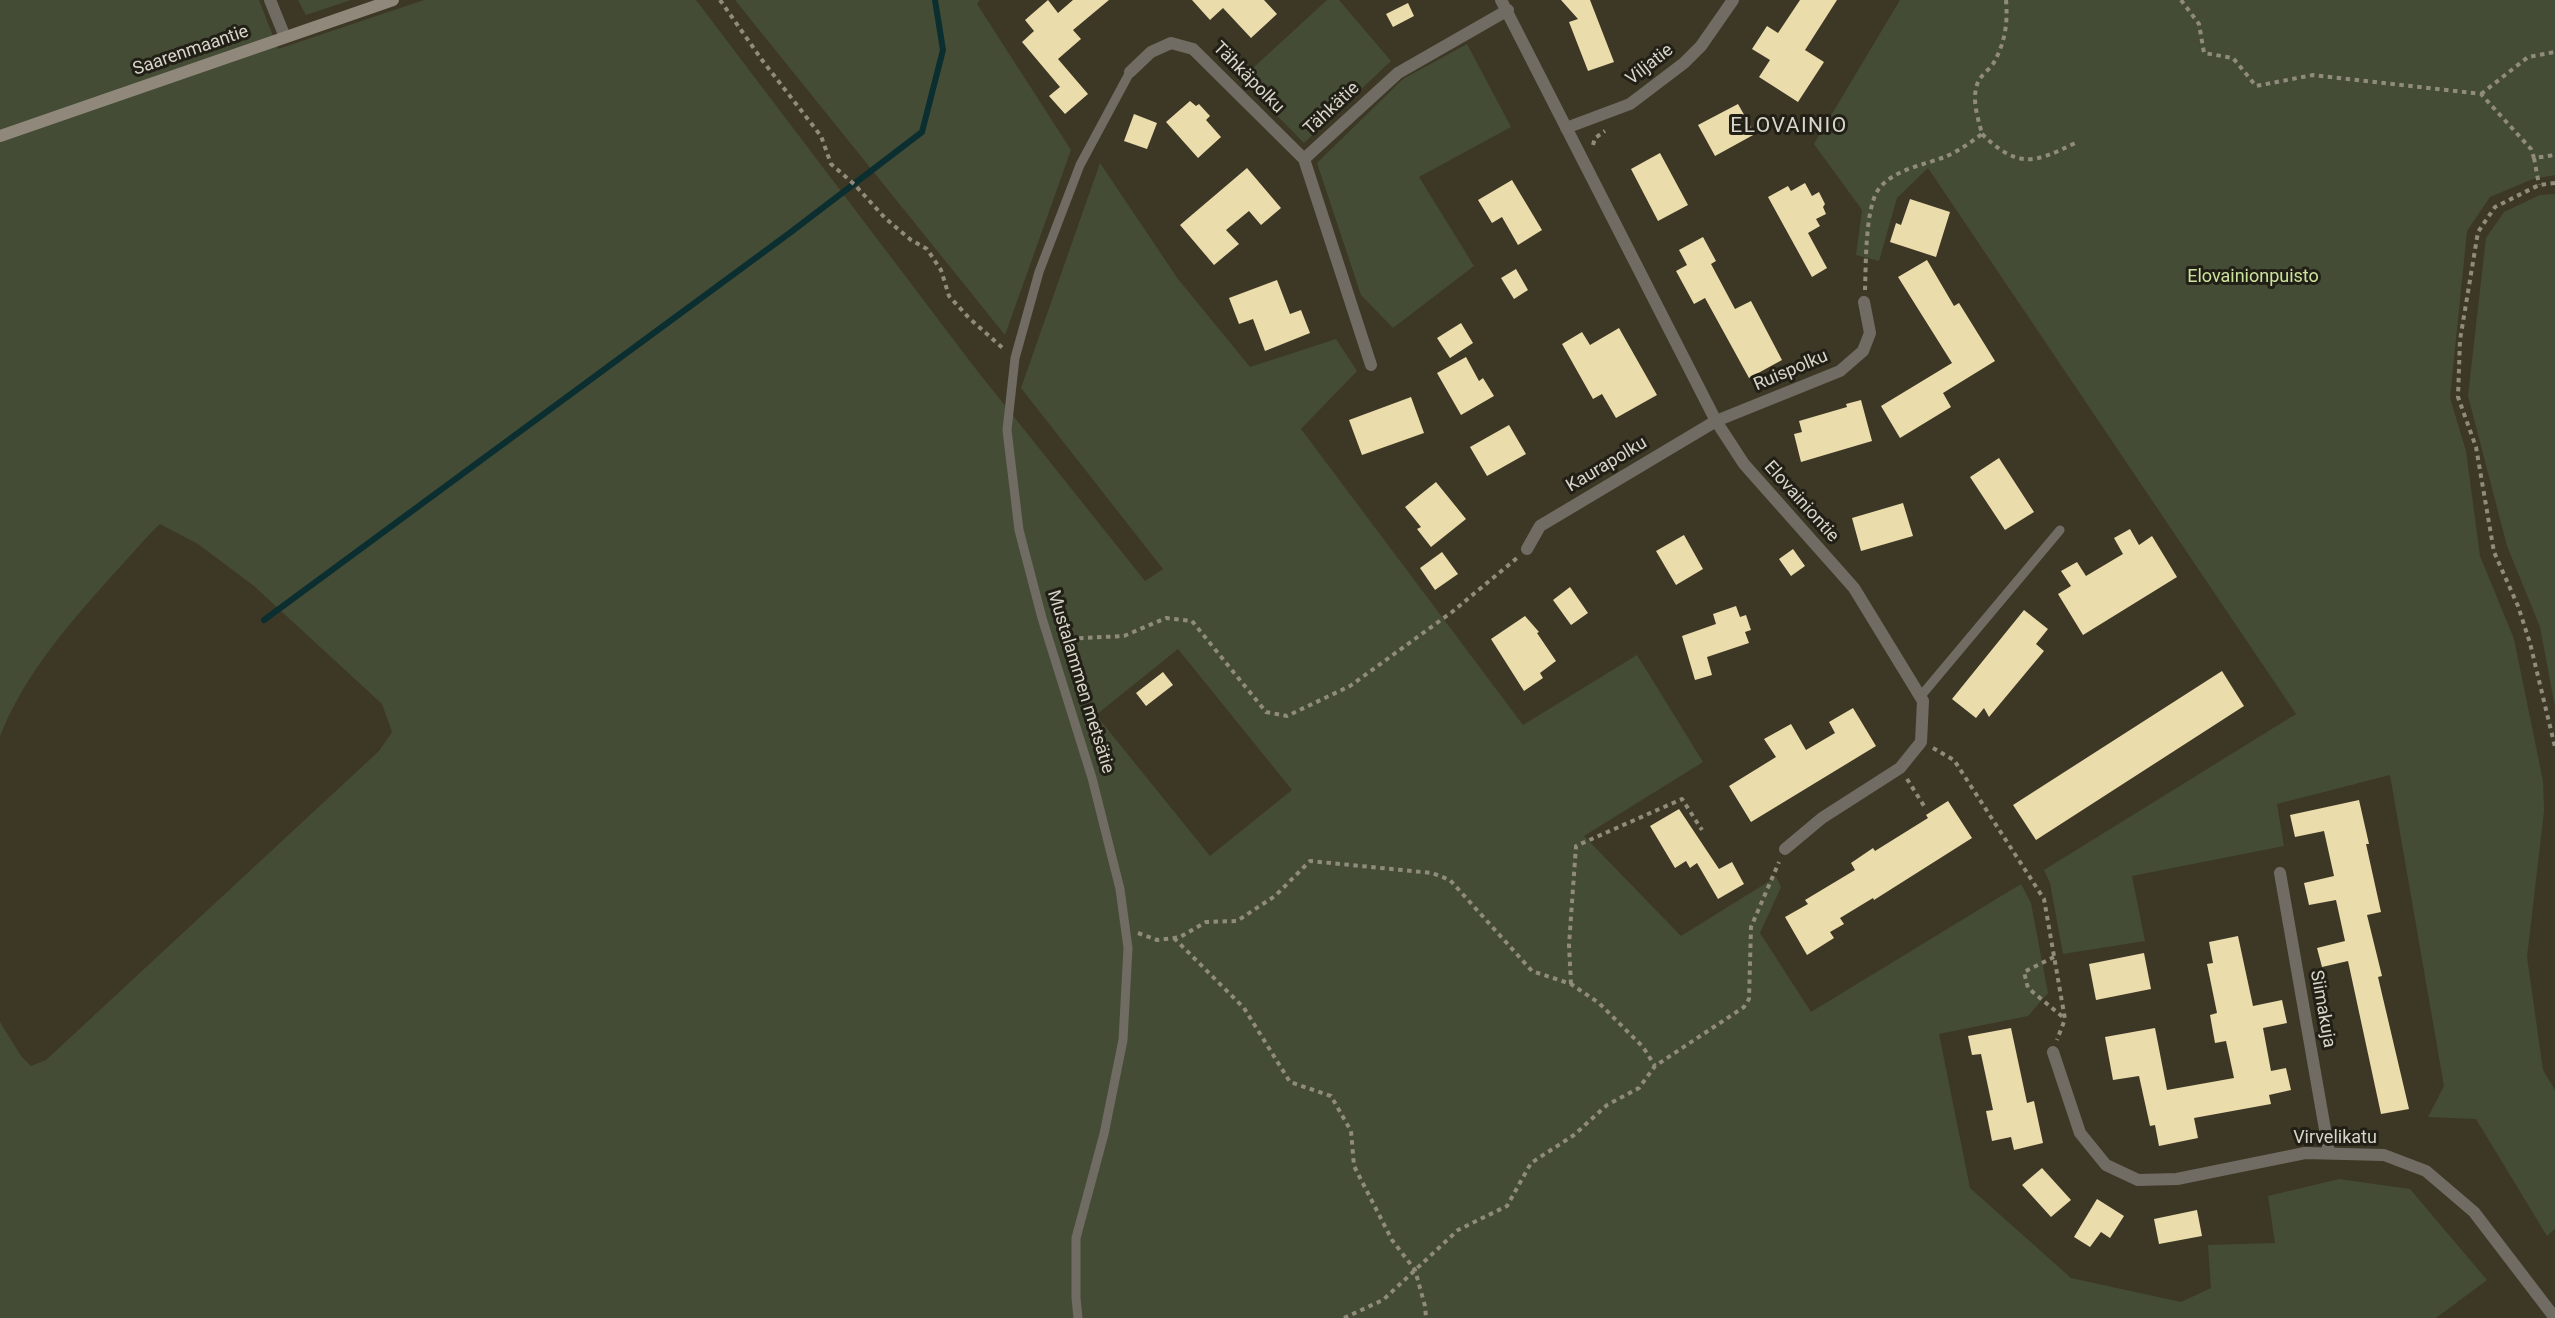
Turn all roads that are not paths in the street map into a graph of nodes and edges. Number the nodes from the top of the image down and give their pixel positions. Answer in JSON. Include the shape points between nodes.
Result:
{"nodes":[{"id":1,"x":270,"y":0,"type":"edge"},
{"id":2,"x":393,"y":0,"type":"edge"},
{"id":3,"x":1733,"y":0,"type":"edge"},
{"id":4,"x":1504,"y":5,"type":"edge"},
{"id":5,"x":285,"y":37,"type":"junction"},
{"id":6,"x":1130,"y":72,"type":"joint"},
{"id":7,"x":1566,"y":128,"type":"junction"},
{"id":8,"x":0,"y":136,"type":"edge"},
{"id":9,"x":1304,"y":159,"type":"junction"},
{"id":10,"x":1864,"y":302,"type":"road end"},
{"id":11,"x":1371,"y":365,"type":"dead end"},
{"id":12,"x":1716,"y":422,"type":"junction"},
{"id":13,"x":2060,"y":530,"type":"dead end"},
{"id":14,"x":1527,"y":549,"type":"road end"},
{"id":15,"x":1920,"y":697,"type":"junction"},
{"id":16,"x":1785,"y":849,"type":"road end"},
{"id":17,"x":2280,"y":873,"type":"dead end"},
{"id":18,"x":2053,"y":1052,"type":"road end"},
{"id":19,"x":2329,"y":1152,"type":"junction"},
{"id":20,"x":1078,"y":1318,"type":"edge"},
{"id":21,"x":2555,"y":1318,"type":"edge"}],
"edges":[{"from":1,"to":5,"type":"street"},
{"from":2,"to":5,"type":"street","name":"Saarenmaantie"},
{"from":3,"to":7,"type":"street","name":"Viljatie","via":[[1684,63],[1630,104]]},
{"from":4,"to":7,"type":"street","name":"Elovainiontie"},
{"from":4,"to":9,"type":"street","name":"Tähkätie","via":[[1398,73]]},
{"from":5,"to":8,"type":"street","name":"Saarenmaantie"},
{"from":6,"to":9,"type":"street","name":"Tähkäpolku","via":[[1151,52],[1171,43],[1193,49]]},
{"from":6,"to":20,"type":"lane","name":"Mustalammen metsätie","via":[[1080,165],[1039,273],[1014,358],[1007,430],[1019,530],[1092,778],[1120,889],[1128,948],[1123,1040],[1104,1134],[1076,1238]]},
{"from":7,"to":12,"type":"street","name":"Elovainiontie"},
{"from":9,"to":11,"type":"street","name":"Tähkätie"},
{"from":10,"to":12,"type":"street","name":"Ruispolku","via":[[1870,333],[1863,351],[1839,371]]},
{"from":12,"to":14,"type":"street","name":"Kaurapolku","via":[[1540,526]]},
{"from":12,"to":15,"type":"street","name":"Elovainiontie","via":[[1743,464],[1854,588]]},
{"from":13,"to":15,"type":"lane"},
{"from":15,"to":16,"type":"street","name":"Elovainiontie","via":[[1922,742],[1900,768],[1822,818]]},
{"from":17,"to":19,"type":"street","name":"Siimakuja"},
{"from":18,"to":19,"type":"street","name":"Virvelikatu","via":[[2080,1133],[2106,1165],[2138,1180],[2177,1179],[2305,1153]]},
{"from":19,"to":21,"type":"street","name":"Virvelikatu","via":[[2384,1155],[2426,1172],[2474,1212]]}]}
